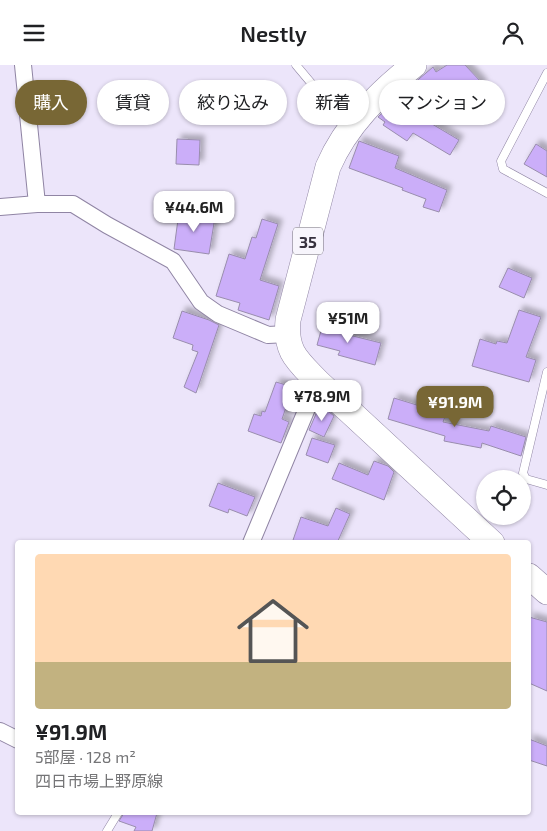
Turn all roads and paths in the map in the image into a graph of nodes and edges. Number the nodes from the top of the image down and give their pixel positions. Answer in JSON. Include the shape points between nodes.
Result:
{"nodes":[{"id":1,"x":23,"y":65,"type":"edge"},
{"id":2,"x":296,"y":65,"type":"edge"},
{"id":3,"x":414,"y":65,"type":"edge"},
{"id":4,"x":547,"y":73,"type":"edge"},
{"id":5,"x":349,"y":129,"type":"junction"},
{"id":6,"x":547,"y":193,"type":"edge"},
{"id":7,"x":37,"y":203,"type":"junction"},
{"id":8,"x":0,"y":207,"type":"edge"},
{"id":9,"x":287,"y":334,"type":"junction"},
{"id":10,"x":547,"y":371,"type":"edge"},
{"id":11,"x":318,"y":382,"type":"junction"},
{"id":12,"x":547,"y":485,"type":"edge"},
{"id":13,"x":252,"y":540,"type":"edge"},
{"id":14,"x":489,"y":540,"type":"edge"},
{"id":15,"x":531,"y":578,"type":"edge"},
{"id":16,"x":547,"y":592,"type":"edge"},
{"id":17,"x":0,"y":731,"type":"edge"},
{"id":18,"x":15,"y":738,"type":"edge"},
{"id":19,"x":117,"y":815,"type":"edge"},
{"id":20,"x":107,"y":831,"type":"edge"}],
"edges":[{"from":1,"to":7,"type":"street"},
{"from":2,"to":5,"type":"lane"},
{"from":3,"to":5,"type":"main road","number":"35"},
{"from":4,"to":6,"type":"lane","via":[[501,161],[503,169]]},
{"from":5,"to":9,"type":"main road","number":"35","via":[[328,167]]},
{"from":7,"to":8,"type":"street"},
{"from":7,"to":9,"type":"street","via":[[73,204],[173,261],[200,302],[218,314],[268,335]]},
{"from":9,"to":11,"type":"main road","number":"35","via":[[296,359]]},
{"from":10,"to":12,"type":"lane","via":[[523,473],[526,479]]},
{"from":11,"to":13,"type":"street"},
{"from":11,"to":14,"type":"main road","number":"35"},
{"from":15,"to":16,"type":"main road"},
{"from":17,"to":18,"type":"street"},
{"from":19,"to":20,"type":"lane"}]}
